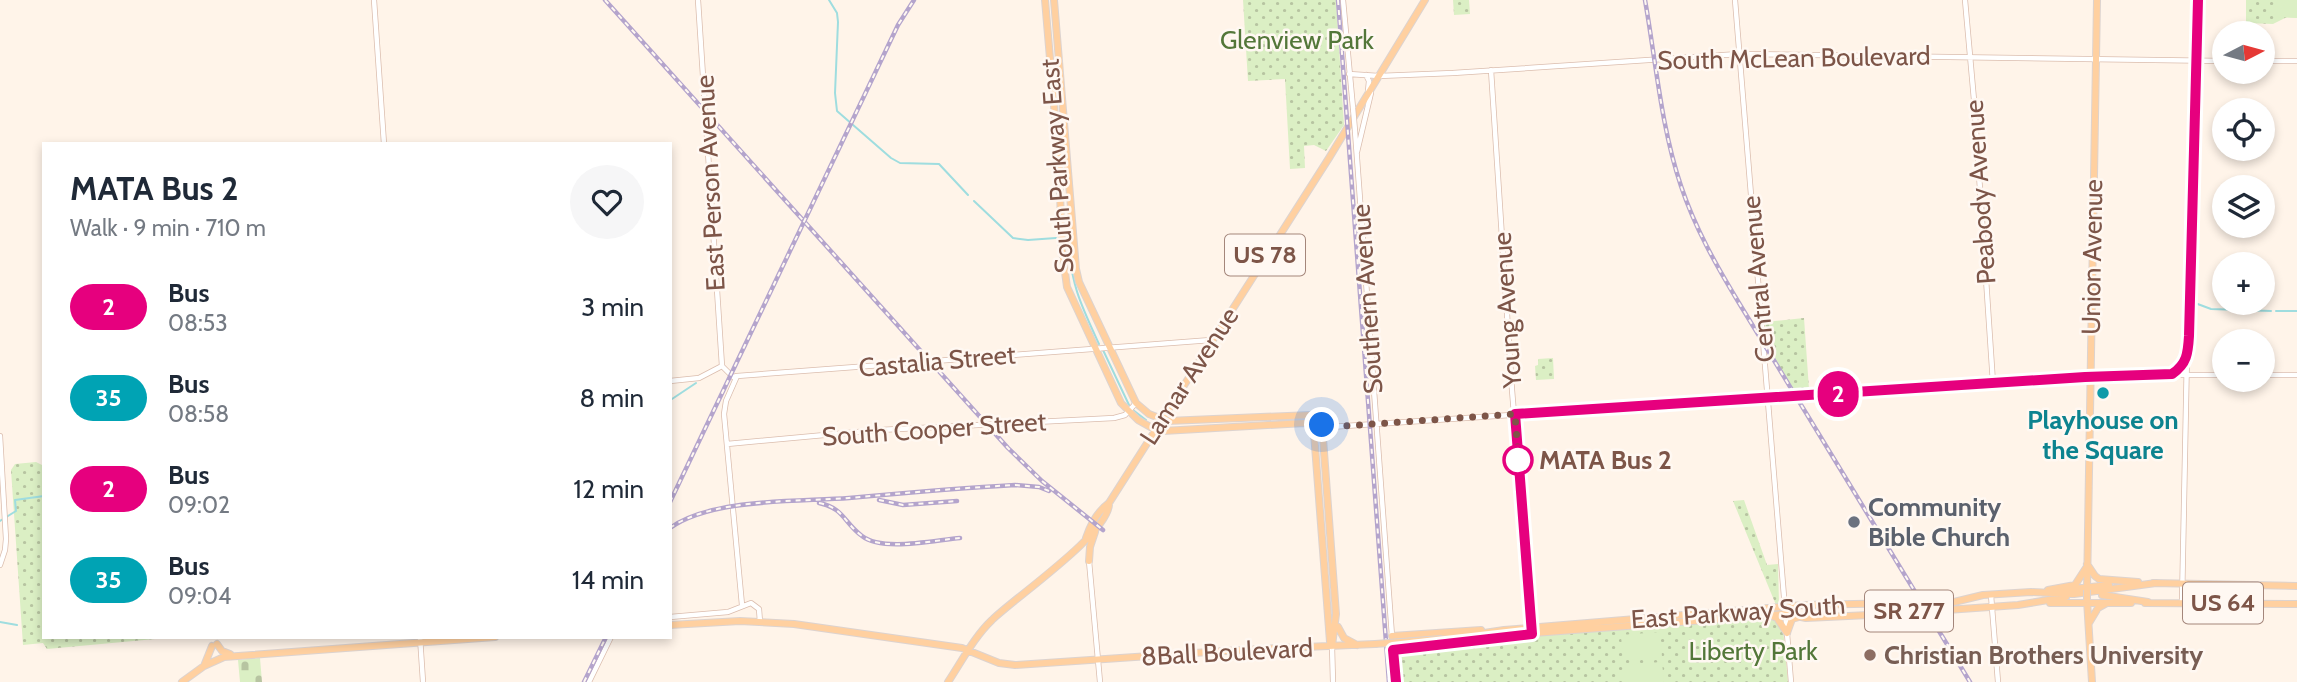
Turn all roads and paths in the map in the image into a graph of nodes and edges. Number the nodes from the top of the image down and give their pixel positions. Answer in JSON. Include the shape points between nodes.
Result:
{"nodes":[{"id":1,"x":374,"y":0,"type":"edge"},
{"id":2,"x":698,"y":0,"type":"edge"},
{"id":3,"x":1045,"y":0,"type":"edge"},
{"id":4,"x":1054,"y":0,"type":"edge"},
{"id":5,"x":1343,"y":0,"type":"edge"},
{"id":6,"x":1425,"y":0,"type":"edge"},
{"id":7,"x":1735,"y":0,"type":"edge"},
{"id":8,"x":1965,"y":0,"type":"edge"},
{"id":9,"x":2097,"y":0,"type":"edge"},
{"id":10,"x":2199,"y":0,"type":"edge"},
{"id":11,"x":1739,"y":54,"type":"junction"},
{"id":12,"x":1969,"y":56,"type":"junction"},
{"id":13,"x":2096,"y":58,"type":"junction"},
{"id":14,"x":2196,"y":61,"type":"junction"},
{"id":15,"x":2212,"y":61,"type":"edge"},
{"id":16,"x":2275,"y":61,"type":"edge"},
{"id":17,"x":2297,"y":61,"type":"edge"},
{"id":18,"x":1491,"y":71,"type":"junction"},
{"id":19,"x":1349,"y":74,"type":"junction"},
{"id":20,"x":1363,"y":75,"type":"junction"},
{"id":21,"x":1379,"y":76,"type":"junction"},
{"id":22,"x":1350,"y":87,"type":"junction"},
{"id":23,"x":1370,"y":91,"type":"junction"},
{"id":24,"x":384,"y":142,"type":"edge"},
{"id":25,"x":1356,"y":157,"type":"junction"},
{"id":26,"x":1211,"y":340,"type":"junction"},
{"id":27,"x":1109,"y":347,"type":"junction"},
{"id":28,"x":1095,"y":348,"type":"junction"},
{"id":29,"x":2187,"y":356,"type":"junction"},
{"id":30,"x":1992,"y":361,"type":"junction"},
{"id":31,"x":722,"y":366,"type":"junction"},
{"id":32,"x":2172,"y":374,"type":"junction"},
{"id":33,"x":2186,"y":375,"type":"junction"},
{"id":34,"x":2212,"y":375,"type":"edge"},
{"id":35,"x":2275,"y":375,"type":"edge"},
{"id":36,"x":2297,"y":375,"type":"edge"},
{"id":37,"x":737,"y":376,"type":"junction"},
{"id":38,"x":2089,"y":376,"type":"junction"},
{"id":39,"x":672,"y":381,"type":"edge"},
{"id":40,"x":1993,"y":383,"type":"junction"},
{"id":41,"x":1984,"y":384,"type":"junction"},
{"id":42,"x":1767,"y":398,"type":"junction"},
{"id":43,"x":1136,"y":403,"type":"junction"},
{"id":44,"x":1128,"y":412,"type":"junction"},
{"id":45,"x":1515,"y":414,"type":"junction"},
{"id":46,"x":1315,"y":416,"type":"junction"},
{"id":47,"x":1156,"y":418,"type":"junction"},
{"id":48,"x":1376,"y":423,"type":"junction"},
{"id":49,"x":1311,"y":424,"type":"junction"},
{"id":50,"x":1322,"y":425,"type":"junction"},
{"id":51,"x":1149,"y":426,"type":"junction"},
{"id":52,"x":0,"y":436,"type":"edge"},
{"id":53,"x":727,"y":444,"type":"junction"},
{"id":54,"x":1109,"y":503,"type":"junction"},
{"id":55,"x":1097,"y":528,"type":"junction"},
{"id":56,"x":1086,"y":538,"type":"junction"},
{"id":57,"x":1328,"y":557,"type":"junction"},
{"id":58,"x":1089,"y":561,"type":"junction"},
{"id":59,"x":2087,"y":564,"type":"junction"},
{"id":60,"x":0,"y":565,"type":"edge"},
{"id":61,"x":2144,"y":583,"type":"junction"},
{"id":62,"x":2156,"y":583,"type":"junction"},
{"id":63,"x":2182,"y":584,"type":"junction"},
{"id":64,"x":2297,"y":586,"type":"edge"},
{"id":65,"x":2087,"y":588,"type":"junction"},
{"id":66,"x":2048,"y":590,"type":"junction"},
{"id":67,"x":2031,"y":592,"type":"junction"},
{"id":68,"x":1991,"y":595,"type":"junction"},
{"id":69,"x":2087,"y":601,"type":"junction"},
{"id":70,"x":2148,"y":602,"type":"junction"},
{"id":71,"x":2032,"y":603,"type":"junction"},
{"id":72,"x":2068,"y":603,"type":"junction"},
{"id":73,"x":2109,"y":603,"type":"junction"},
{"id":74,"x":2182,"y":603,"type":"junction"},
{"id":75,"x":2297,"y":604,"type":"edge"},
{"id":76,"x":742,"y":605,"type":"junction"},
{"id":77,"x":1992,"y":607,"type":"junction"},
{"id":78,"x":1786,"y":611,"type":"junction"},
{"id":79,"x":1770,"y":616,"type":"junction"},
{"id":80,"x":672,"y":617,"type":"edge"},
{"id":81,"x":1799,"y":617,"type":"junction"},
{"id":82,"x":760,"y":622,"type":"junction"},
{"id":83,"x":1336,"y":623,"type":"junction"},
{"id":84,"x":672,"y":625,"type":"edge"},
{"id":85,"x":2088,"y":625,"type":"junction"},
{"id":86,"x":1532,"y":631,"type":"junction"},
{"id":87,"x":1506,"y":633,"type":"junction"},
{"id":88,"x":1787,"y":633,"type":"junction"},
{"id":89,"x":1392,"y":636,"type":"junction"},
{"id":90,"x":977,"y":638,"type":"junction"},
{"id":91,"x":445,"y":639,"type":"edge"},
{"id":92,"x":610,"y":639,"type":"edge"},
{"id":93,"x":420,"y":640,"type":"edge"},
{"id":94,"x":1359,"y":645,"type":"junction"},
{"id":95,"x":1332,"y":646,"type":"junction"},
{"id":96,"x":957,"y":647,"type":"junction"},
{"id":97,"x":1393,"y":650,"type":"junction"},
{"id":98,"x":967,"y":653,"type":"junction"},
{"id":99,"x":239,"y":655,"type":"junction"},
{"id":100,"x":1099,"y":660,"type":"junction"},
{"id":101,"x":204,"y":666,"type":"junction"},
{"id":102,"x":182,"y":682,"type":"edge"},
{"id":103,"x":423,"y":682,"type":"edge"},
{"id":104,"x":589,"y":682,"type":"edge"},
{"id":105,"x":948,"y":682,"type":"edge"},
{"id":106,"x":1100,"y":682,"type":"edge"},
{"id":107,"x":1333,"y":682,"type":"edge"},
{"id":108,"x":1396,"y":682,"type":"edge"},
{"id":109,"x":1791,"y":682,"type":"edge"},
{"id":110,"x":1998,"y":682,"type":"edge"},
{"id":111,"x":2092,"y":682,"type":"edge"}],
"edges":[{"from":1,"to":24,"type":"main road"},
{"from":2,"to":31,"type":"main road","name":"East Person Avenue"},
{"from":3,"to":28,"type":"main road","name":"South Parkway East","via":[[1064,278]]},
{"from":4,"to":27,"type":"main road","name":"South Parkway East","via":[[1076,269]]},
{"from":5,"to":19,"type":"main road","name":"Southern Avenue"},
{"from":6,"to":21,"type":"main road","name":"Lamar Avenue","number":"US 78"},
{"from":7,"to":11,"type":"main road","name":"Central Avenue"},
{"from":8,"to":12,"type":"main road","name":"Peabody Avenue"},
{"from":9,"to":13,"type":"main road","name":"Union Avenue"},
{"from":10,"to":14,"type":"main road"},
{"from":11,"to":12,"type":"main road","name":"South McLean Boulevard"},
{"from":11,"to":18,"type":"main road","name":"South McLean Boulevard"},
{"from":11,"to":42,"type":"main road","name":"Central Avenue"},
{"from":12,"to":13,"type":"main road","name":"South McLean Boulevard"},
{"from":12,"to":30,"type":"main road","name":"Peabody Avenue"},
{"from":13,"to":14,"type":"main road","name":"South McLean Boulevard"},
{"from":13,"to":38,"type":"main road","name":"Union Avenue"},
{"from":14,"to":15,"type":"main road","name":"South McLean Boulevard"},
{"from":14,"to":29,"type":"main road"},
{"from":16,"to":17,"type":"main road"},
{"from":18,"to":21,"type":"main road","name":"South McLean Boulevard"},
{"from":18,"to":45,"type":"main road","name":"Young Avenue"},
{"from":19,"to":20,"type":"main road","name":"South McLean Boulevard"},
{"from":19,"to":22,"type":"main road","name":"Southern Avenue"},
{"from":20,"to":21,"type":"main road","name":"South McLean Boulevard"},
{"from":20,"to":22,"type":"main road"},
{"from":20,"to":23,"type":"main road"},
{"from":21,"to":23,"type":"main road","name":"Lamar Avenue","number":"US 78"},
{"from":22,"to":25,"type":"main road","name":"Southern Avenue","bridge":true},
{"from":23,"to":25,"type":"main road"},
{"from":23,"to":26,"type":"main road","name":"Lamar Avenue","number":"US 78"},
{"from":25,"to":48,"type":"main road","name":"Southern Avenue"},
{"from":26,"to":27,"type":"main road","name":"Castalia Street"},
{"from":26,"to":47,"type":"main road","name":"Lamar Avenue","number":"US 78"},
{"from":27,"to":28,"type":"main road","name":"Castalia Street"},
{"from":27,"to":43,"type":"main road","name":"South Parkway East"},
{"from":28,"to":37,"type":"main road","name":"Castalia Street"},
{"from":28,"to":44,"type":"main road","name":"South Parkway East"},
{"from":29,"to":32,"type":"main road"},
{"from":29,"to":33,"type":"main road"},
{"from":30,"to":40,"type":"main road","name":"Peabody Avenue"},
{"from":30,"to":41,"type":"main road"},
{"from":31,"to":37,"type":"main road"},
{"from":31,"to":39,"type":"main road","via":[[699,379]]},
{"from":32,"to":33,"type":"main road"},
{"from":32,"to":38,"type":"main road"},
{"from":33,"to":34,"type":"main road"},
{"from":33,"to":63,"type":"main road"},
{"from":35,"to":36,"type":"main road"},
{"from":37,"to":53,"type":"main road","via":[[724,414]]},
{"from":38,"to":40,"type":"main road"},
{"from":38,"to":59,"type":"main road","name":"Union Avenue"},
{"from":40,"to":41,"type":"main road"},
{"from":41,"to":42,"type":"main road"},
{"from":42,"to":45,"type":"main road"},
{"from":42,"to":78,"type":"main road","name":"Central Avenue"},
{"from":43,"to":44,"type":"main road"},
{"from":43,"to":47,"type":"main road","name":"South Parkway East"},
{"from":44,"to":51,"type":"main road","name":"South Parkway East"},
{"from":44,"to":53,"type":"main road","name":"South Cooper Street","via":[[1114,418],[879,430]]},
{"from":45,"to":48,"type":"main road"},
{"from":45,"to":86,"type":"main road","name":"Young Avenue"},
{"from":46,"to":47,"type":"main road","via":[[1173,422]]},
{"from":46,"to":49,"type":"main road"},
{"from":46,"to":50,"type":"main road"},
{"from":47,"to":51,"type":"main road","name":"Lamar Avenue","number":"US 78"},
{"from":48,"to":50,"type":"main road"},
{"from":48,"to":89,"type":"main road","name":"Southern Avenue"},
{"from":49,"to":50,"type":"main road"},
{"from":49,"to":51,"type":"main road","via":[[1163,431]]},
{"from":49,"to":57,"type":"main road"},
{"from":50,"to":57,"type":"main road"},
{"from":51,"to":54,"type":"main road","name":"Lamar Avenue","number":"US 78","via":[[1149,438]]},
{"from":52,"to":60,"type":"main road","via":[[5,550]]},
{"from":53,"to":76,"type":"main road"},
{"from":54,"to":55,"type":"main road","name":"Lamar Avenue","number":"US 78"},
{"from":54,"to":56,"type":"main road","name":"Lamar Avenue","number":"US 78"},
{"from":55,"to":56,"type":"main road","name":"Lamar Avenue","number":"US 78"},
{"from":55,"to":58,"type":"main road"},
{"from":56,"to":58,"type":"main road"},
{"from":56,"to":90,"type":"main road","name":"Lamar Avenue","number":"US 78","via":[[1056,569],[1012,601]]},
{"from":57,"to":83,"type":"main road"},
{"from":57,"to":95,"type":"main road"},
{"from":58,"to":100,"type":"main road"},
{"from":59,"to":61,"type":"main road","number":"US 64","via":[[2099,579]]},
{"from":59,"to":65,"type":"main road","name":"Union Avenue"},
{"from":59,"to":66,"type":"main road","via":[[2074,585]]},
{"from":61,"to":62,"type":"main road","number":"US 64"},
{"from":61,"to":65,"type":"main road"},
{"from":62,"to":63,"type":"main road","number":"US 64"},
{"from":62,"to":67,"type":"main road","name":"East Parkway South","number":"SR 277","via":[[2074,594]]},
{"from":63,"to":64,"type":"main road","number":"US 64"},
{"from":63,"to":74,"type":"main road"},
{"from":65,"to":66,"type":"main road"},
{"from":65,"to":69,"type":"main road","name":"Union Avenue","bridge":true},
{"from":66,"to":67,"type":"main road"},
{"from":67,"to":68,"type":"main road","name":"East Parkway South","number":"SR 277"},
{"from":68,"to":77,"type":"main road"},
{"from":68,"to":78,"type":"main road","name":"East Parkway South","number":"SR 277","via":[[1954,602],[1888,602]]},
{"from":69,"to":72,"type":"main road"},
{"from":69,"to":73,"type":"main road","number":"US 64"},
{"from":69,"to":85,"type":"main road","name":"Union Avenue"},
{"from":70,"to":71,"type":"main road","name":"East Parkway South","via":[[2108,595]]},
{"from":70,"to":73,"type":"main road","number":"US 64"},
{"from":70,"to":74,"type":"main road","number":"US 64"},
{"from":71,"to":72,"type":"main road"},
{"from":71,"to":77,"type":"main road","name":"East Parkway South","number":"SR 277"},
{"from":72,"to":85,"type":"main road","via":[[2079,607]]},
{"from":73,"to":85,"type":"main road","via":[[2098,608]]},
{"from":74,"to":75,"type":"main road","number":"US 64"},
{"from":76,"to":80,"type":"main road","via":[[728,612]]},
{"from":76,"to":82,"type":"main road","via":[[757,605]]},
{"from":77,"to":81,"type":"main road","name":"East Parkway South","number":"SR 277"},
{"from":77,"to":110,"type":"main road"},
{"from":78,"to":79,"type":"main road","name":"East Parkway South","number":"SR 277"},
{"from":78,"to":81,"type":"main road","name":"East Parkway South","number":"SR 277"},
{"from":78,"to":86,"type":"main road","name":"East Parkway South","number":"SR 277"},
{"from":78,"to":88,"type":"main road","name":"Central Avenue"},
{"from":79,"to":86,"type":"main road","name":"East Parkway South","number":"SR 277"},
{"from":79,"to":88,"type":"main road","via":[[1777,618]]},
{"from":81,"to":88,"type":"main road","via":[[1792,619]]},
{"from":82,"to":84,"type":"main road"},
{"from":82,"to":96,"type":"main road"},
{"from":83,"to":94,"type":"main road","via":[[1344,638]]},
{"from":83,"to":95,"type":"main road"},
{"from":85,"to":111,"type":"main road","name":"Union Avenue"},
{"from":86,"to":87,"type":"main road","name":"East Parkway South","number":"SR 277"},
{"from":87,"to":89,"type":"main road","via":[[1462,630]]},
{"from":87,"to":94,"type":"main road","name":"East Parkway South","number":"SR 277","bridge":true},
{"from":87,"to":97,"type":"main road"},
{"from":88,"to":109,"type":"main road","name":"Central Avenue"},
{"from":89,"to":97,"type":"main road","name":"Southern Avenue"},
{"from":90,"to":96,"type":"main road"},
{"from":90,"to":98,"type":"main road","name":"Lamar Avenue","number":"US 78"},
{"from":91,"to":93,"type":"main road"},
{"from":92,"to":104,"type":"main road"},
{"from":93,"to":99,"type":"main road"},
{"from":93,"to":103,"type":"main road"},
{"from":94,"to":95,"type":"main road","name":"East Parkway South","number":"SR 277"},
{"from":95,"to":100,"type":"main road","name":"8Ball Boulevard","number":"SR 277","bridge":true},
{"from":95,"to":107,"type":"main road"},
{"from":96,"to":98,"type":"main road"},
{"from":97,"to":108,"type":"main road","name":"Southern Avenue"},
{"from":98,"to":100,"type":"main road","number":"SR 277","via":[[1015,665]]},
{"from":98,"to":105,"type":"main road","name":"Lamar Avenue","number":"US 78"},
{"from":99,"to":101,"type":"main road","via":[[224,656]]},
{"from":99,"to":101,"type":"main road","via":[[215,645]]},
{"from":100,"to":106,"type":"main road"},
{"from":101,"to":102,"type":"main road"}]}
